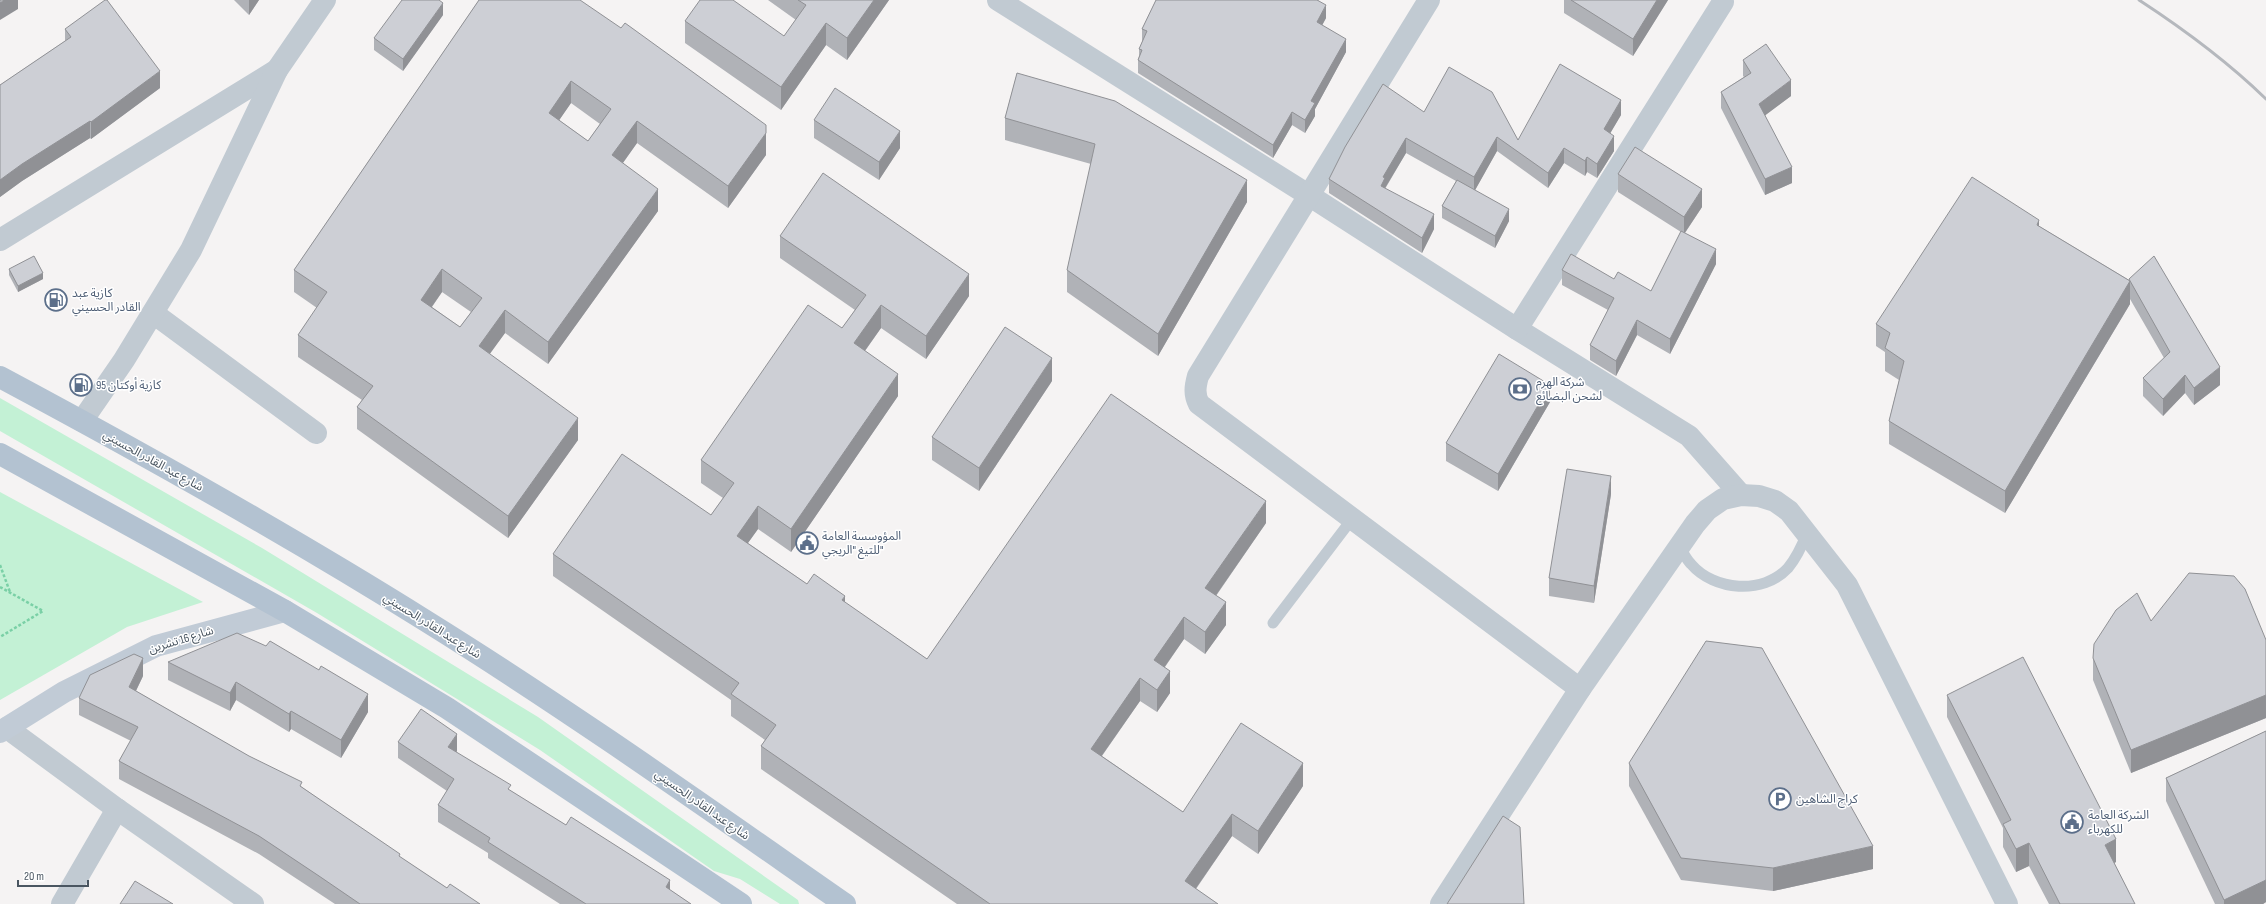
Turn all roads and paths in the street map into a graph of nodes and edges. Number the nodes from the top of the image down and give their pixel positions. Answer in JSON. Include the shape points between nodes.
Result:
{"nodes":[{"id":1,"x":325,"y":0,"type":"edge"},
{"id":2,"x":998,"y":0,"type":"edge"},
{"id":3,"x":1429,"y":0,"type":"edge"},
{"id":4,"x":1723,"y":2,"type":"dead end"},
{"id":5,"x":277,"y":70,"type":"junction"},
{"id":6,"x":1310,"y":196,"type":"junction"},
{"id":7,"x":0,"y":240,"type":"edge"},
{"id":8,"x":153,"y":313,"type":"junction"},
{"id":9,"x":1517,"y":330,"type":"junction"},
{"id":10,"x":0,"y":377,"type":"edge"},
{"id":11,"x":82,"y":421,"type":"junction"},
{"id":12,"x":316,"y":433,"type":"dead end"},
{"id":13,"x":0,"y":454,"type":"edge"},
{"id":14,"x":1741,"y":495,"type":"junction"},
{"id":15,"x":1352,"y":519,"type":"junction"},
{"id":16,"x":1807,"y":532,"type":"junction"},
{"id":17,"x":1679,"y":546,"type":"junction"},
{"id":18,"x":0,"y":565,"type":"edge"},
{"id":19,"x":0,"y":587,"type":"edge"},
{"id":20,"x":10,"y":592,"type":"junction"},
{"id":21,"x":285,"y":611,"type":"junction"},
{"id":22,"x":1273,"y":624,"type":"dead end"},
{"id":23,"x":0,"y":637,"type":"edge"},
{"id":24,"x":1580,"y":690,"type":"junction"},
{"id":25,"x":4,"y":730,"type":"edge"},
{"id":26,"x":117,"y":809,"type":"junction"},
{"id":27,"x":62,"y":904,"type":"edge"},
{"id":28,"x":252,"y":904,"type":"edge"},
{"id":29,"x":741,"y":904,"type":"edge"},
{"id":30,"x":846,"y":904,"type":"edge"},
{"id":31,"x":1441,"y":904,"type":"edge"},
{"id":32,"x":2007,"y":904,"type":"edge"}],
"edges":[{"from":1,"to":5,"type":"street"},
{"from":2,"to":6,"type":"street"},
{"from":3,"to":6,"type":"street"},
{"from":4,"to":9,"type":"street"},
{"from":5,"to":7,"type":"street"},
{"from":5,"to":8,"type":"street","via":[[198,237]]},
{"from":6,"to":9,"type":"street"},
{"from":6,"to":15,"type":"street","via":[[1198,376],[1196,396],[1199,404]]},
{"from":8,"to":11,"type":"street"},
{"from":8,"to":12,"type":"street"},
{"from":9,"to":14,"type":"street","via":[[1689,436]]},
{"from":10,"to":11,"type":"main road","name":"شارع عبد القادر الحسيني"},
{"from":11,"to":30,"type":"main road","name":"شارع عبد القادر الحسيني","via":[[270,527],[427,621],[587,726]]},
{"from":13,"to":21,"type":"main road"},
{"from":14,"to":16,"type":"street","via":[[1759,496],[1775,501],[1789,511]]},
{"from":14,"to":17,"type":"street","via":[[1723,500],[1707,510]]},
{"from":15,"to":22,"type":"lane"},
{"from":15,"to":24,"type":"street"},
{"from":16,"to":17,"type":"lane","via":[[1800,552],[1787,569],[1769,580],[1748,586],[1727,585],[1707,578],[1691,564]]},
{"from":16,"to":32,"type":"street","via":[[1847,585]]},
{"from":17,"to":24,"type":"street"},
{"from":18,"to":20,"type":"path"},
{"from":19,"to":20,"type":"path"},
{"from":20,"to":23,"type":"path","via":[[43,611]]},
{"from":21,"to":25,"type":"street","name":"شارع 16 تشرين","via":[[156,646],[64,692]]},
{"from":21,"to":29,"type":"main road","via":[[447,708]]},
{"from":24,"to":31,"type":"street"},
{"from":25,"to":26,"type":"street"},
{"from":26,"to":27,"type":"street"},
{"from":26,"to":28,"type":"street"}]}
